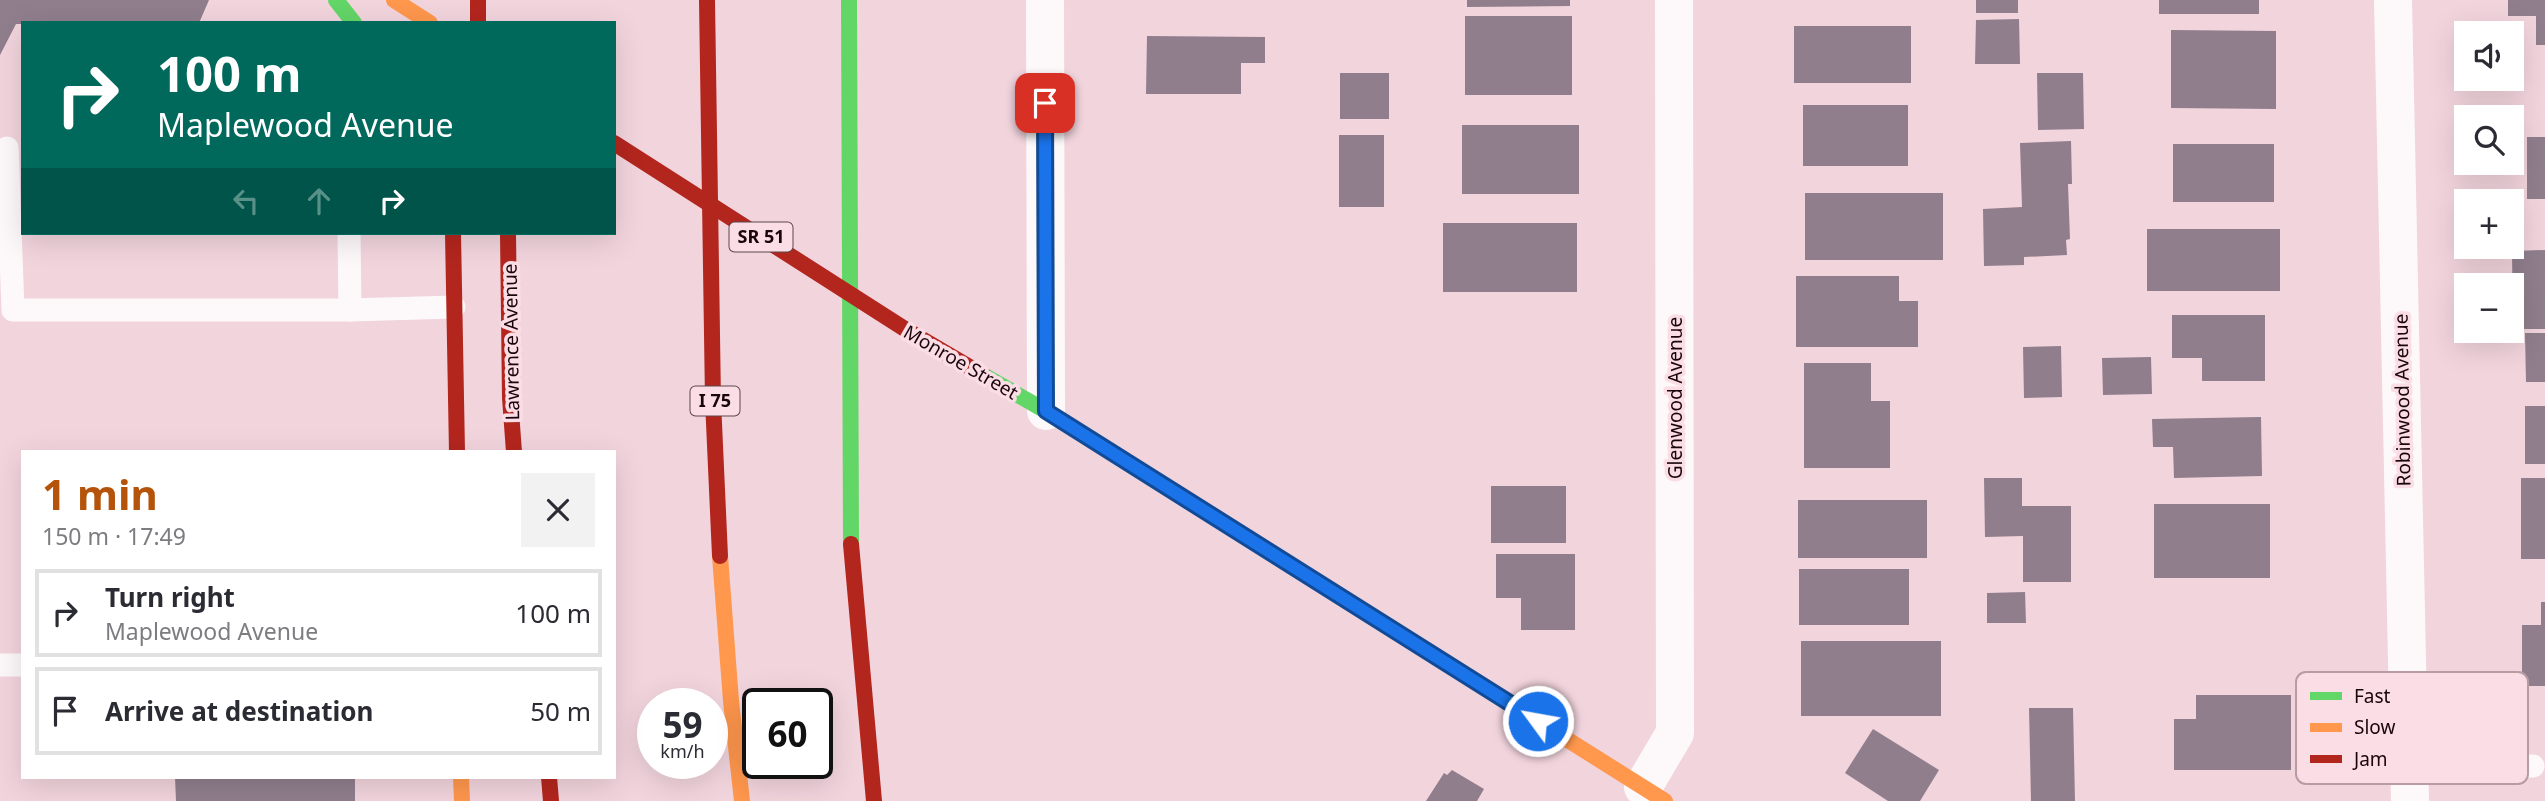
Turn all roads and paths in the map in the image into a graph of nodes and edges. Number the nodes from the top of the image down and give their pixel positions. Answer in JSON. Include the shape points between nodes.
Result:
{"nodes":[{"id":1,"x":336,"y":0,"type":"edge"},
{"id":2,"x":394,"y":0,"type":"edge"},
{"id":3,"x":478,"y":0,"type":"edge"},
{"id":4,"x":707,"y":0,"type":"edge"},
{"id":5,"x":849,"y":0,"type":"edge"},
{"id":6,"x":1045,"y":0,"type":"edge"},
{"id":7,"x":1674,"y":0,"type":"edge"},
{"id":8,"x":2393,"y":0,"type":"edge"},
{"id":9,"x":353,"y":21,"type":"edge"},
{"id":10,"x":427,"y":21,"type":"edge"},
{"id":11,"x":478,"y":21,"type":"edge"},
{"id":12,"x":616,"y":144,"type":"edge"},
{"id":13,"x":10,"y":148,"type":"edge"},
{"id":14,"x":349,"y":235,"type":"edge"},
{"id":15,"x":453,"y":235,"type":"edge"},
{"id":16,"x":508,"y":235,"type":"edge"},
{"id":17,"x":454,"y":307,"type":"junction"},
{"id":18,"x":350,"y":310,"type":"junction"},
{"id":19,"x":1046,"y":411,"type":"junction"},
{"id":20,"x":457,"y":450,"type":"edge"},
{"id":21,"x":514,"y":450,"type":"edge"},
{"id":22,"x":21,"y":665,"type":"edge"},
{"id":23,"x":0,"y":666,"type":"edge"},
{"id":24,"x":2408,"y":672,"type":"edge"},
{"id":25,"x":2533,"y":766,"type":"dead end"},
{"id":26,"x":2528,"y":767,"type":"edge"},
{"id":27,"x":461,"y":779,"type":"edge"},
{"id":28,"x":549,"y":779,"type":"edge"},
{"id":29,"x":1654,"y":794,"type":"edge"},
{"id":30,"x":462,"y":801,"type":"edge"},
{"id":31,"x":551,"y":801,"type":"edge"},
{"id":32,"x":742,"y":801,"type":"edge"},
{"id":33,"x":874,"y":801,"type":"edge"}],
"edges":[{"from":1,"to":9,"type":"main road"},
{"from":2,"to":10,"type":"main road"},
{"from":3,"to":11,"type":"main road"},
{"from":4,"to":32,"type":"main road","number":"I 75","via":[[718,549]]},
{"from":5,"to":33,"type":"main road","via":[[850,544]]},
{"from":6,"to":19,"type":"street"},
{"from":7,"to":29,"type":"street","name":"Glenwood Avenue","via":[[1675,733]]},
{"from":8,"to":24,"type":"street","name":"Robinwood Avenue"},
{"from":12,"to":19,"type":"main road","name":"Monroe Street","number":"SR 51","via":[[908,331]]},
{"from":13,"to":18,"type":"lane","via":[[13,310]]},
{"from":14,"to":18,"type":"lane"},
{"from":15,"to":17,"type":"main road"},
{"from":16,"to":21,"type":"main road","name":"Lawrence Avenue"},
{"from":17,"to":18,"type":"lane"},
{"from":17,"to":20,"type":"main road"},
{"from":19,"to":29,"type":"main road","name":"Monroe Street","number":"SR 51"},
{"from":22,"to":23,"type":"lane"},
{"from":25,"to":26,"type":"lane"},
{"from":27,"to":30,"type":"main road"},
{"from":28,"to":31,"type":"main road"}]}
